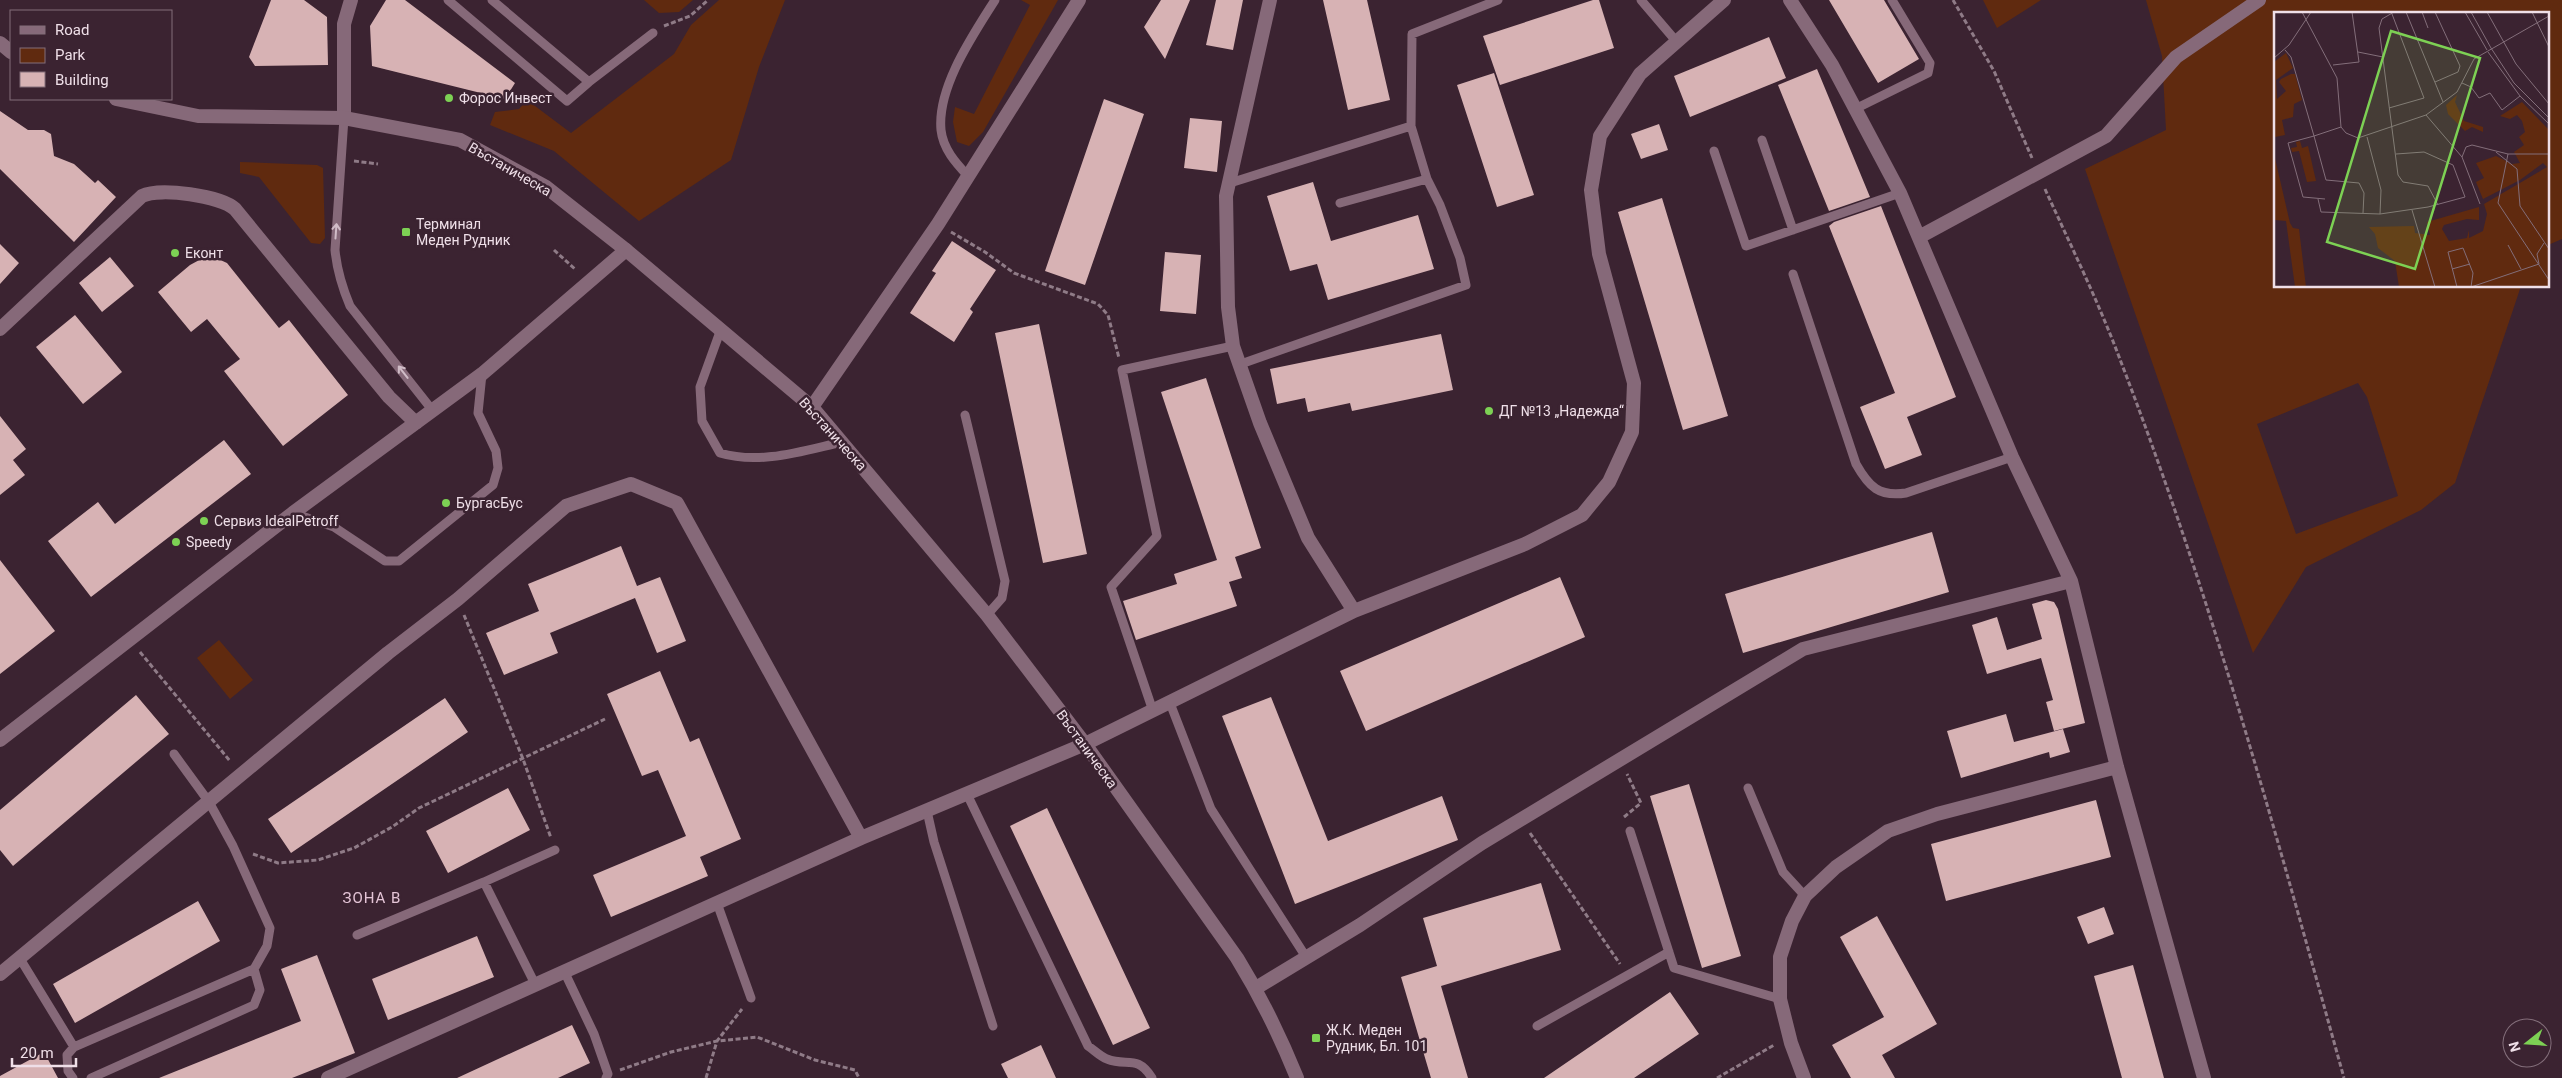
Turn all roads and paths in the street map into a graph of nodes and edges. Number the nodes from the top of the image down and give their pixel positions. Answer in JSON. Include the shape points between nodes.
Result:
{"nodes":[{"id":1,"x":351,"y":0,"type":"edge"},
{"id":2,"x":448,"y":0,"type":"edge"},
{"id":3,"x":492,"y":0,"type":"edge"},
{"id":4,"x":708,"y":0,"type":"edge"},
{"id":5,"x":995,"y":0,"type":"edge"},
{"id":6,"x":1079,"y":0,"type":"edge"},
{"id":7,"x":1270,"y":0,"type":"edge"},
{"id":8,"x":1498,"y":0,"type":"edge"},
{"id":9,"x":1641,"y":0,"type":"edge"},
{"id":10,"x":1724,"y":0,"type":"edge"},
{"id":11,"x":1790,"y":0,"type":"edge"},
{"id":12,"x":1892,"y":0,"type":"edge"},
{"id":13,"x":1953,"y":0,"type":"edge"},
{"id":14,"x":2259,"y":0,"type":"edge"},
{"id":15,"x":653,"y":33,"type":"joint"},
{"id":16,"x":1676,"y":41,"type":"junction"},
{"id":17,"x":0,"y":43,"type":"edge"},
{"id":18,"x":10,"y":51,"type":"edge"},
{"id":19,"x":589,"y":82,"type":"junction"},
{"id":20,"x":121,"y":100,"type":"edge"},
{"id":21,"x":1856,"y":109,"type":"junction"},
{"id":22,"x":344,"y":118,"type":"junction"},
{"id":23,"x":1411,"y":126,"type":"junction"},
{"id":24,"x":1762,"y":140,"type":"dead end"},
{"id":25,"x":1714,"y":151,"type":"dead end"},
{"id":26,"x":341,"y":159,"type":"junction"},
{"id":27,"x":378,"y":164,"type":"dead end"},
{"id":28,"x":2038,"y":171,"type":"junction"},
{"id":29,"x":968,"y":176,"type":"junction"},
{"id":30,"x":1427,"y":178,"type":"junction"},
{"id":31,"x":1230,"y":183,"type":"junction"},
{"id":32,"x":1900,"y":193,"type":"junction"},
{"id":33,"x":1340,"y":203,"type":"dead end"},
{"id":34,"x":938,"y":224,"type":"junction"},
{"id":35,"x":1793,"y":230,"type":"junction"},
{"id":36,"x":1919,"y":237,"type":"junction"},
{"id":37,"x":554,"y":250,"type":"dead end"},
{"id":38,"x":626,"y":250,"type":"junction"},
{"id":39,"x":1793,"y":274,"type":"dead end"},
{"id":40,"x":589,"y":282,"type":"junction"},
{"id":41,"x":0,"y":329,"type":"edge"},
{"id":42,"x":721,"y":329,"type":"junction"},
{"id":43,"x":1233,"y":346,"type":"junction"},
{"id":44,"x":1238,"y":365,"type":"junction"},
{"id":45,"x":1122,"y":370,"type":"junction"},
{"id":46,"x":482,"y":374,"type":"junction"},
{"id":47,"x":812,"y":407,"type":"junction"},
{"id":48,"x":433,"y":411,"type":"junction"},
{"id":49,"x":965,"y":414,"type":"dead end"},
{"id":50,"x":416,"y":423,"type":"junction"},
{"id":51,"x":842,"y":442,"type":"junction"},
{"id":52,"x":2012,"y":457,"type":"junction"},
{"id":53,"x":293,"y":513,"type":"junction"},
{"id":54,"x":2071,"y":581,"type":"junction"},
{"id":55,"x":458,"y":599,"type":"junction"},
{"id":56,"x":1354,"y":611,"type":"junction"},
{"id":57,"x":987,"y":615,"type":"junction"},
{"id":58,"x":130,"y":640,"type":"junction"},
{"id":59,"x":1170,"y":703,"type":"junction"},
{"id":60,"x":1153,"y":710,"type":"junction"},
{"id":61,"x":605,"y":719,"type":"dead end"},
{"id":62,"x":0,"y":740,"type":"edge"},
{"id":63,"x":1085,"y":744,"type":"junction"},
{"id":64,"x":174,"y":754,"type":"dead end"},
{"id":65,"x":523,"y":759,"type":"junction"},
{"id":66,"x":1620,"y":760,"type":"junction"},
{"id":67,"x":2117,"y":767,"type":"junction"},
{"id":68,"x":242,"y":775,"type":"junction"},
{"id":69,"x":1748,"y":788,"type":"dead end"},
{"id":70,"x":966,"y":794,"type":"junction"},
{"id":71,"x":210,"y":802,"type":"junction"},
{"id":72,"x":927,"y":811,"type":"junction"},
{"id":73,"x":1521,"y":820,"type":"junction"},
{"id":74,"x":1630,"y":832,"type":"joint"},
{"id":75,"x":862,"y":838,"type":"junction"},
{"id":76,"x":233,"y":846,"type":"junction"},
{"id":77,"x":555,"y":850,"type":"joint"},
{"id":78,"x":484,"y":882,"type":"junction"},
{"id":79,"x":1804,"y":896,"type":"junction"},
{"id":80,"x":716,"y":904,"type":"junction"},
{"id":81,"x":357,"y":935,"type":"dead end"},
{"id":82,"x":1669,"y":952,"type":"junction"},
{"id":83,"x":19,"y":957,"type":"junction"},
{"id":84,"x":1306,"y":957,"type":"junction"},
{"id":85,"x":254,"y":969,"type":"junction"},
{"id":86,"x":565,"y":972,"type":"junction"},
{"id":87,"x":0,"y":974,"type":"edge"},
{"id":88,"x":1627,"y":975,"type":"junction"},
{"id":89,"x":535,"y":984,"type":"junction"},
{"id":90,"x":1256,"y":988,"type":"junction"},
{"id":91,"x":751,"y":998,"type":"joint"},
{"id":92,"x":1780,"y":999,"type":"junction"},
{"id":93,"x":993,"y":1026,"type":"dead end"},
{"id":94,"x":1537,"y":1026,"type":"dead end"},
{"id":95,"x":1789,"y":1036,"type":"junction"},
{"id":96,"x":718,"y":1041,"type":"junction"},
{"id":97,"x":74,"y":1047,"type":"junction"},
{"id":98,"x":607,"y":1076,"type":"edge"},
{"id":99,"x":73,"y":1078,"type":"edge"},
{"id":100,"x":91,"y":1078,"type":"edge"},
{"id":101,"x":328,"y":1078,"type":"edge"},
{"id":102,"x":706,"y":1078,"type":"edge"},
{"id":103,"x":859,"y":1078,"type":"edge"},
{"id":104,"x":1152,"y":1078,"type":"edge"},
{"id":105,"x":1297,"y":1078,"type":"edge"},
{"id":106,"x":1716,"y":1078,"type":"edge"},
{"id":107,"x":1804,"y":1078,"type":"edge"},
{"id":108,"x":2204,"y":1078,"type":"edge"},
{"id":109,"x":2344,"y":1078,"type":"edge"}],
"edges":[{"from":1,"to":22,"type":"street","via":[[344,24]]},
{"from":2,"to":19,"type":"lane","via":[[567,101]]},
{"from":3,"to":19,"type":"lane"},
{"from":4,"to":15,"type":"path","via":[[690,16]]},
{"from":5,"to":29,"type":"lane","via":[[971,39],[950,81],[942,106],[941,131],[950,156]]},
{"from":6,"to":29,"type":"street"},
{"from":7,"to":31,"type":"street"},
{"from":8,"to":23,"type":"lane","via":[[1412,34]]},
{"from":9,"to":16,"type":"lane"},
{"from":10,"to":16,"type":"street"},
{"from":11,"to":21,"type":"street"},
{"from":12,"to":21,"type":"lane","via":[[1930,63],[1928,73]]},
{"from":13,"to":28,"type":"path","via":[[1994,71]]},
{"from":14,"to":28,"type":"street","via":[[2176,57],[2106,136]]},
{"from":15,"to":19,"type":"lane"},
{"from":16,"to":56,"type":"street","via":[[1640,74],[1600,136],[1591,190],[1599,254],[1634,383],[1632,432],[1609,482],[1582,515],[1525,544]]},
{"from":17,"to":18,"type":"street"},
{"from":20,"to":22,"type":"street","name":"Въстаническа","via":[[198,116]]},
{"from":21,"to":32,"type":"street"},
{"from":22,"to":26,"type":"lane"},
{"from":22,"to":38,"type":"street","name":"Въстаническа","via":[[460,140],[546,187]]},
{"from":23,"to":30,"type":"lane"},
{"from":23,"to":31,"type":"lane"},
{"from":24,"to":35,"type":"lane"},
{"from":25,"to":35,"type":"lane","via":[[1746,246]]},
{"from":26,"to":27,"type":"path"},
{"from":48,"to":26,"type":"lane","one_way":true,"via":[[350,306],[342,287],[335,250]]},
{"from":28,"to":36,"type":"street"},
{"from":28,"to":109,"type":"path","via":[[2121,360],[2199,583],[2266,800]]},
{"from":29,"to":34,"type":"street"},
{"from":30,"to":33,"type":"lane"},
{"from":30,"to":44,"type":"lane","via":[[1460,258],[1466,285]]},
{"from":31,"to":43,"type":"street","via":[[1226,196],[1228,307]]},
{"from":32,"to":35,"type":"lane"},
{"from":32,"to":36,"type":"street"},
{"from":34,"to":45,"type":"path","via":[[1014,273],[1098,304],[1108,316]]},
{"from":34,"to":47,"type":"street"},
{"from":36,"to":52,"type":"street"},
{"from":37,"to":40,"type":"path"},
{"from":38,"to":40,"type":"street"},
{"from":38,"to":42,"type":"street","name":"Въстаническа"},
{"from":39,"to":52,"type":"lane","via":[[1856,464],[1877,491],[1893,495],[1906,493]]},
{"from":40,"to":46,"type":"street"},
{"from":41,"to":50,"type":"street","via":[[142,196],[161,191],[222,201],[235,209],[389,397]]},
{"from":42,"to":47,"type":"street","name":"Въстаническа"},
{"from":42,"to":51,"type":"lane","via":[[700,387],[702,421],[720,453],[740,459],[774,457]]},
{"from":43,"to":44,"type":"street"},
{"from":43,"to":45,"type":"lane"},
{"from":44,"to":56,"type":"street","via":[[1308,538]]},
{"from":45,"to":60,"type":"lane","via":[[1157,536],[1110,587]]},
{"from":46,"to":48,"type":"street"},
{"from":46,"to":53,"type":"lane","via":[[478,413],[496,451],[498,468],[493,485],[399,561],[385,561],[334,527]]},
{"from":47,"to":51,"type":"street","name":"Въстаническа"},
{"from":48,"to":50,"type":"street"},
{"from":49,"to":57,"type":"lane","via":[[1005,581],[1002,598]]},
{"from":50,"to":53,"type":"street"},
{"from":51,"to":57,"type":"street","name":"Въстаническа"},
{"from":52,"to":54,"type":"street"},
{"from":53,"to":58,"type":"street"},
{"from":54,"to":66,"type":"street","via":[[1803,649]]},
{"from":54,"to":67,"type":"street"},
{"from":55,"to":65,"type":"path"},
{"from":55,"to":68,"type":"street"},
{"from":55,"to":75,"type":"street","via":[[566,506],[631,484],[677,503]]},
{"from":56,"to":59,"type":"street"},
{"from":57,"to":63,"type":"street","name":"Въстаническа"},
{"from":58,"to":62,"type":"street"},
{"from":58,"to":68,"type":"path"},
{"from":59,"to":60,"type":"street"},
{"from":59,"to":84,"type":"lane","via":[[1211,809]]},
{"from":60,"to":63,"type":"street"},
{"from":61,"to":65,"type":"path"},
{"from":63,"to":70,"type":"street"},
{"from":63,"to":90,"type":"street","name":"Въстаническа"},
{"from":64,"to":71,"type":"lane"},
{"from":65,"to":76,"type":"path","via":[[418,808],[354,848],[318,860],[278,863]]},
{"from":65,"to":77,"type":"path"},
{"from":66,"to":73,"type":"street"},
{"from":66,"to":74,"type":"path","via":[[1641,803],[1623,816]]},
{"from":67,"to":79,"type":"street","via":[[1937,814],[1888,831],[1836,867]]},
{"from":67,"to":108,"type":"street"},
{"from":68,"to":71,"type":"street"},
{"from":69,"to":79,"type":"lane","via":[[1783,872]]},
{"from":70,"to":72,"type":"street"},
{"from":70,"to":104,"type":"lane","via":[[1088,1046],[1108,1060],[1132,1061],[1143,1066]]},
{"from":71,"to":76,"type":"lane"},
{"from":71,"to":83,"type":"street"},
{"from":72,"to":75,"type":"street"},
{"from":72,"to":93,"type":"lane"},
{"from":73,"to":84,"type":"street"},
{"from":73,"to":88,"type":"path"},
{"from":74,"to":82,"type":"lane"},
{"from":75,"to":80,"type":"street"},
{"from":76,"to":85,"type":"lane","via":[[270,928],[268,946]]},
{"from":77,"to":78,"type":"lane"},
{"from":78,"to":81,"type":"lane"},
{"from":78,"to":89,"type":"lane"},
{"from":79,"to":92,"type":"street","via":[[1780,956]]},
{"from":80,"to":86,"type":"street"},
{"from":80,"to":91,"type":"lane"},
{"from":82,"to":88,"type":"lane"},
{"from":82,"to":92,"type":"lane","via":[[1674,968]]},
{"from":83,"to":87,"type":"street"},
{"from":83,"to":97,"type":"lane"},
{"from":84,"to":90,"type":"street"},
{"from":85,"to":97,"type":"lane"},
{"from":85,"to":100,"type":"lane","via":[[260,990],[254,1005]]},
{"from":86,"to":89,"type":"street"},
{"from":86,"to":98,"type":"lane","via":[[594,1034]]},
{"from":88,"to":94,"type":"lane"},
{"from":89,"to":101,"type":"street"},
{"from":90,"to":105,"type":"street","name":"Въстаническа","via":[[1278,1030]]},
{"from":91,"to":96,"type":"path","via":[[724,1029]]},
{"from":92,"to":95,"type":"street"},
{"from":95,"to":106,"type":"path"},
{"from":95,"to":107,"type":"street"},
{"from":96,"to":98,"type":"path","via":[[670,1052]]},
{"from":96,"to":102,"type":"path"},
{"from":96,"to":103,"type":"path","via":[[757,1037],[815,1060],[855,1070]]},
{"from":97,"to":99,"type":"lane","via":[[67,1055],[68,1071]]}]}
